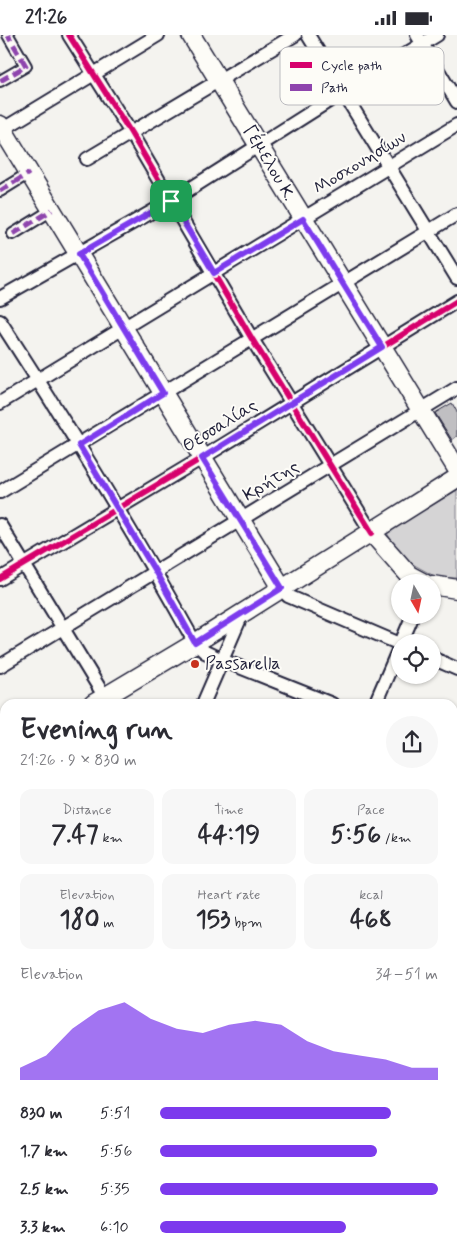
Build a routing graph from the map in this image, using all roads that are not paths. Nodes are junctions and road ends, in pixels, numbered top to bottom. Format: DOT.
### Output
graph roads {
  1 [pos="8,35"];
  2 [pos="69,35"];
  3 [pos="158,35"];
  4 [pos="191,35"];
  5 [pos="295,35"];
  6 [pos="308,35"];
  7 [pos="437,35"];
  8 [pos="419,40"];
  9 [pos="315,47"];
  10 [pos="93,74"];
  11 [pos="219,80"];
  12 [pos="0,81"];
  13 [pos="444,81"];
  14 [pos="457,102"];
  15 [pos="322,105"];
  16 [pos="351,105"];
  17 [pos="457,125"];
  18 [pos="1,129"];
  19 [pos="131,133"];
  20 [pos="259,145"];
  21 [pos="86,159"];
  22 [pos="389,167"];
  23 [pos="29,173"];
  24 [pos="0,191"];
  25 [pos="171,201"];
  26 [pos="52,210"];
  27 [pos="457,214"];
  28 [pos="303,219"];
  29 [pos="429,232"];
  30 [pos="13,234"];
  31 [pos="79,254"];
  32 [pos="214,273"];
  33 [pos="457,278"];
  34 [pos="343,283"];
  35 [pos="0,298"];
  36 [pos="457,301"];
  37 [pos="0,321"];
  38 [pos="124,329"];
  39 [pos="252,339"];
  40 [pos="382,347"];
  41 [pos="39,380"];
  42 [pos="457,388"];
  43 [pos="163,393"];
  44 [pos="291,402"];
  45 [pos="0,403"];
  46 [pos="421,410"];
  47 [pos="79,445"];
  48 [pos="202,458"];
  49 [pos="330,465"];
  50 [pos="457,469"];
  51 [pos="457,478"];
  52 [pos="0,492"];
  53 [pos="117,509"];
  54 [pos="240,520"];
  55 [pos="0,525"];
  56 [pos="372,533"];
  57 [pos="24,565"];
  58 [pos="155,571"];
  59 [pos="408,574"];
  60 [pos="0,579"];
  61 [pos="441,586"];
  62 [pos="457,589"];
  63 [pos="285,592"];
  64 [pos="242,614"];
  65 [pos="62,629"];
  66 [pos="391,640"];
  67 [pos="200,647"];
  68 [pos="222,660"];
  69 [pos="441,662"];
  70 [pos="0,666"];
  71 [pos="391,666"];
  72 [pos="457,669"];
  73 [pos="100,699"];
  74 [pos="107,699"];
  75 [pos="205,699"];
  76 [pos="320,699"];
  77 [pos="377,699"];
  1 -- 12 [label="street"];
  2 -- 10 [label="street"];
  3 -- 10 [label="street"];
  4 -- 11 [label="main road, Γέμελου Κ."];
  5 -- 11 [label="street"];
  6 -- 9 [label="street"];
  7 -- 8 [label="street"];
  10 -- 18 [label="street"];
  10 -- 19 [label="street"];
  11 -- 19 [label="street"];
  11 -- 20 [label="main road, Γέμελου Κ."];
  13 -- 14 [label="street"];
  15 -- 20 [label="street"];
  16 -- 22 [label="street"];
  17 -- 22 [label="street, Μοσχονησίων"];
  18 -- 23 [label="main road"];
  19 -- 21 [label="street"];
  19 -- 25 [label="street"];
  20 -- 25 [label="street"];
  20 -- 28 [label="main road, Γέμελου Κ."];
  22 -- 28 [label="street, Μοσχονησίων"];
  22 -- 29 [label="street"];
  23 -- 24 [label="street"];
  23 -- 26 [label="main road"];
  25 -- 31 [label="street"];
  25 -- 32 [label="street"];
  26 -- 30 [label="street"];
  26 -- 31 [label="main road"];
  27 -- 29 [label="street"];
  28 -- 32 [label="street, Μοσχονησίων"];
  28 -- 34 [label="main road, Γέμελου Κ."];
  29 -- 33 [label="street"];
  29 -- 34 [label="street"];
  31 -- 35 [label="street"];
  31 -- 38 [label="main road"];
  32 -- 38 [label="street, Μοσχονησίων"];
  32 -- 39 [label="street"];
  34 -- 39 [label="street"];
  34 -- 40 [label="main road, Γέμελου Κ."];
  36 -- 40 [label="street, Θεσσαλίας"];
  37 -- 41 [label="street"];
  38 -- 41 [label="street, Μοσχονησίων"];
  38 -- 43 [label="main road"];
  39 -- 43 [label="street"];
  39 -- 44 [label="street"];
  40 -- 44 [label="street, Θεσσαλίας"];
  40 -- 46 [label="main road, Γέμελου Κ."];
  41 -- 45 [label="street, Μοσχονησίων"];
  41 -- 47 [label="street"];
  42 -- 46 [label="street, Κρήτης"];
  43 -- 47 [label="street"];
  43 -- 48 [label="main road"];
  44 -- 48 [label="street, Θεσσαλίας"];
  44 -- 49 [label="street"];
  46 -- 49 [label="street, Κρήτης"];
  46 -- 50 [label="main road, Γέμελου Κ."];
  47 -- 52 [label="street"];
  47 -- 53 [label="street"];
  48 -- 53 [label="street, Θεσσαλίας"];
  48 -- 54 [label="main road"];
  49 -- 54 [label="street, Κρήτης"];
  49 -- 56 [label="street"];
  51 -- 56 [label="main road"];
  53 -- 57 [label="street, Θεσσαλίας"];
  53 -- 58 [label="street"];
  54 -- 58 [label="street, Κρήτης"];
  54 -- 63 [label="main road"];
  55 -- 57 [label="street"];
  56 -- 59 [label="main road"];
  56 -- 63 [label="main road"];
  57 -- 60 [label="street, Θεσσαλίας"];
  57 -- 65 [label="street"];
  58 -- 65 [label="street, Κρήτης"];
  58 -- 67 [label="street"];
  61 -- 62 [label="main road"];
  63 -- 64 [label="main road"];
  63 -- 66 [label="street"];
  64 -- 67 [label="main road"];
  64 -- 68 [label="street"];
  65 -- 70 [label="street, Κρήτης"];
  65 -- 73 [label="street"];
  67 -- 68 [label="street"];
  67 -- 74 [label="main road"];
  68 -- 75 [label="street"];
  68 -- 76 [label="street"];
  69 -- 72 [label="street"];
  71 -- 77 [label="street"];
}
